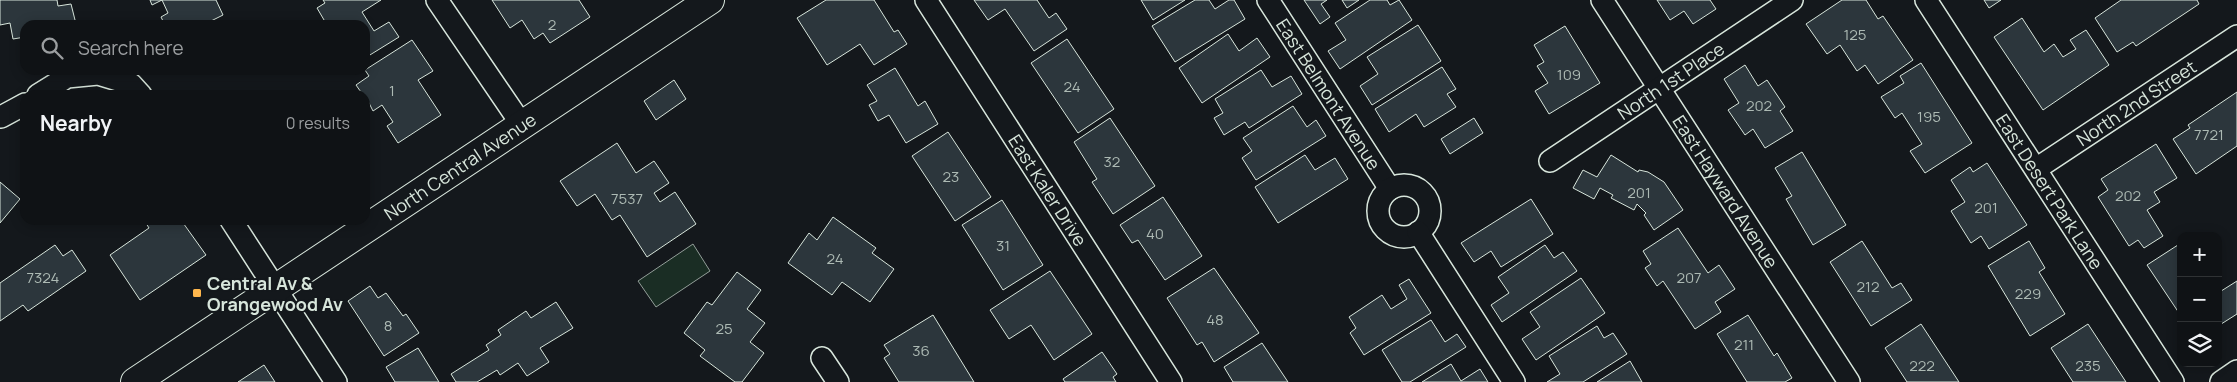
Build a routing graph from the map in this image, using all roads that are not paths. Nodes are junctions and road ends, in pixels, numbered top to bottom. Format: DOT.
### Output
graph roads {
  1 [pos="437,0"];
  2 [pos="710,0"];
  3 [pos="926,0"];
  4 [pos="1268,0"];
  5 [pos="1602,0"];
  6 [pos="1792,0"];
  7 [pos="1926,0"];
  8 [pos="2237,36"];
  9 [pos="88,75"];
  10 [pos="101,75"];
  11 [pos="1659,88"];
  12 [pos="46,90"];
  13 [pos="136,90"];
  14 [pos="20,106"];
  15 [pos="1,116"];
  16 [pos="522,125"];
  17 [pos="1550,161"];
  18 [pos="2036,169"];
  19 [pos="1390,189"];
  20 [pos="235,225"];
  21 [pos="1418,232"];
  22 [pos="277,289"];
  23 [pos="822,358"];
  24 [pos="2237,371"];
  25 [pos="136,382"];
  26 [pos="336,382"];
  27 [pos="838,382"];
  28 [pos="1171,382"];
  29 [pos="1514,382"];
  30 [pos="1849,382"];
  31 [pos="2173,382"];
  32 [pos="2221,382"];
  1 -- 16 [label="street"];
  2 -- 16 [label="main road, North Central Avenue"];
  3 -- 28 [label="street, East Kaler Drive"];
  4 -- 19 [label="street, East Belmont Avenue"];
  5 -- 11 [label="street, East Hayward Avenue"];
  6 -- 11 [label="street, North 1st Place"];
  7 -- 18 [label="street, East Desert Park Lane"];
  8 -- 18 [label="street, North 2nd Street"];
  9 -- 12 [label="street"];
  10 -- 13 [label="street"];
  11 -- 17 [label="street, North 1st Place"];
  11 -- 30 [label="street, East Hayward Avenue"];
  14 -- 15 [label="street"];
  16 -- 22 [label="main road, North Central Avenue"];
  18 -- 31 [label="street, East Desert Park Lane"];
  19 -- 21 [label="street, East Belmont Avenue"];
  19 -- 21 [label="street, East Belmont Avenue"];
  20 -- 22 [label="street"];
  21 -- 29 [label="street"];
  22 -- 25 [label="main road, North Central Avenue"];
  22 -- 26 [label="street"];
  23 -- 27 [label="street"];
  24 -- 32 [label="street"];
}
